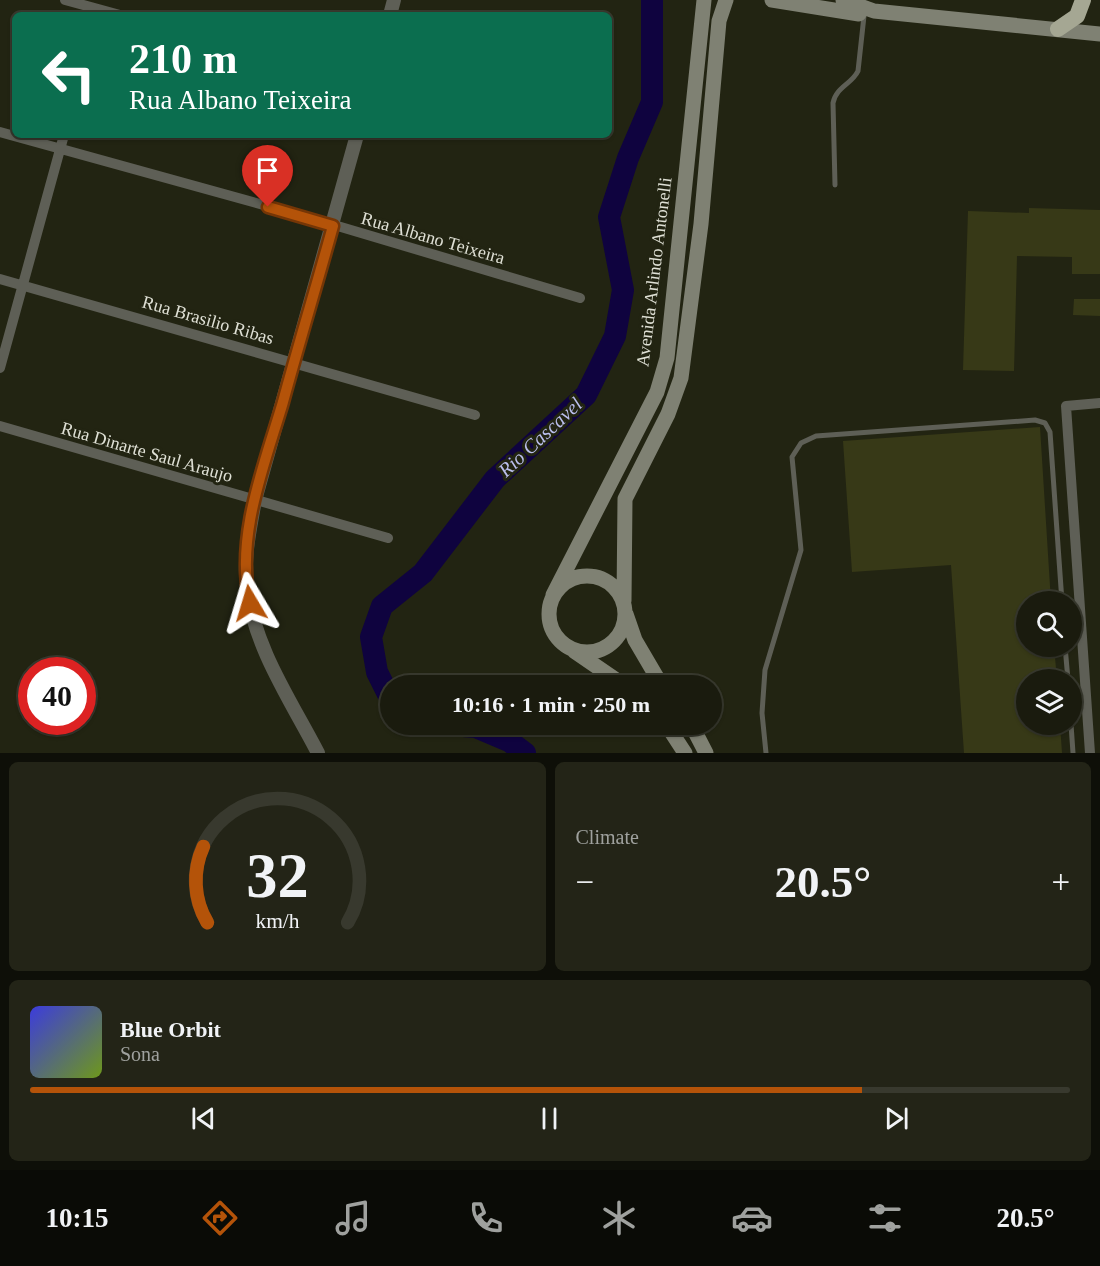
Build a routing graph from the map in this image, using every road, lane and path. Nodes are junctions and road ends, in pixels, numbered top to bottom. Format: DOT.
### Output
graph roads {
  1 [pos="65,0"];
  2 [pos="704,0"];
  3 [pos="726,0"];
  4 [pos="772,0"];
  5 [pos="843,0"];
  6 [pos="1083,0"];
  7 [pos="100,8"];
  8 [pos="869,13"];
  9 [pos="1058,29"];
  10 [pos="1100,34"];
  11 [pos="22,138"];
  12 [pos="63,138"];
  13 [pos="356,138"];
  14 [pos="61,149"];
  15 [pos="835,185"];
  16 [pos="333,226"];
  17 [pos="0,279"];
  18 [pos="24,286"];
  19 [pos="580,298"];
  20 [pos="294,362"];
  21 [pos="0,368"];
  22 [pos="1100,403"];
  23 [pos="475,415"];
  24 [pos="0,426"];
  25 [pos="255,500"];
  26 [pos="388,538"];
  27 [pos="1061,591"];
  28 [pos="553,595"];
  29 [pos="625,607"];
  30 [pos="571,649"];
  31 [pos="610,675"];
  32 [pos="656,675"];
  33 [pos="673,735"];
  34 [pos="697,735"];
  35 [pos="1072,735"];
  36 [pos="1094,736"];
  37 [pos="318,753"];
  38 [pos="685,753"];
  39 [pos="706,753"];
  40 [pos="766,753"];
  41 [pos="1073,753"];
  42 [pos="1090,753"];
  1 -- 7 [label="street"];
  2 -- 28 [label="main road, Avenida Arlindo Antonelli"];
  3 -- 29 [label="main road"];
  4 -- 8 [label="main road"];
  5 -- 8 [label="main road"];
  6 -- 9 [label="highway"];
  8 -- 9 [label="main road"];
  8 -- 15 [label="lane"];
  9 -- 10 [label="main road"];
  11 -- 14 [label="street, Rua Albano Teixeira"];
  12 -- 14 [label="street"];
  13 -- 16 [label="street"];
  14 -- 16 [label="street, Rua Albano Teixeira"];
  14 -- 18 [label="street"];
  16 -- 19 [label="street, Rua Albano Teixeira"];
  16 -- 20 [label="street"];
  17 -- 18 [label="street, Rua Brasilio Ribas"];
  18 -- 20 [label="street, Rua Brasilio Ribas"];
  18 -- 21 [label="street"];
  20 -- 23 [label="street, Rua Brasilio Ribas"];
  20 -- 25 [label="street"];
  22 -- 36 [label="street"];
  24 -- 25 [label="street, Rua Dinarte Saul Araujo"];
  25 -- 26 [label="street, Rua Dinarte Saul Araujo"];
  25 -- 37 [label="street"];
  27 -- 40 [label="lane"];
  28 -- 29 [label="main road"];
  28 -- 30 [label="main road, Avenida Arlindo Antonelli"];
  29 -- 30 [label="main road"];
  29 -- 32 [label="main road"];
  30 -- 31 [label="main road, Avenida Arlindo Antonelli"];
  33 -- 38 [label="main road"];
  34 -- 39 [label="main road"];
  35 -- 41 [label="lane"];
  36 -- 42 [label="street"];
}
